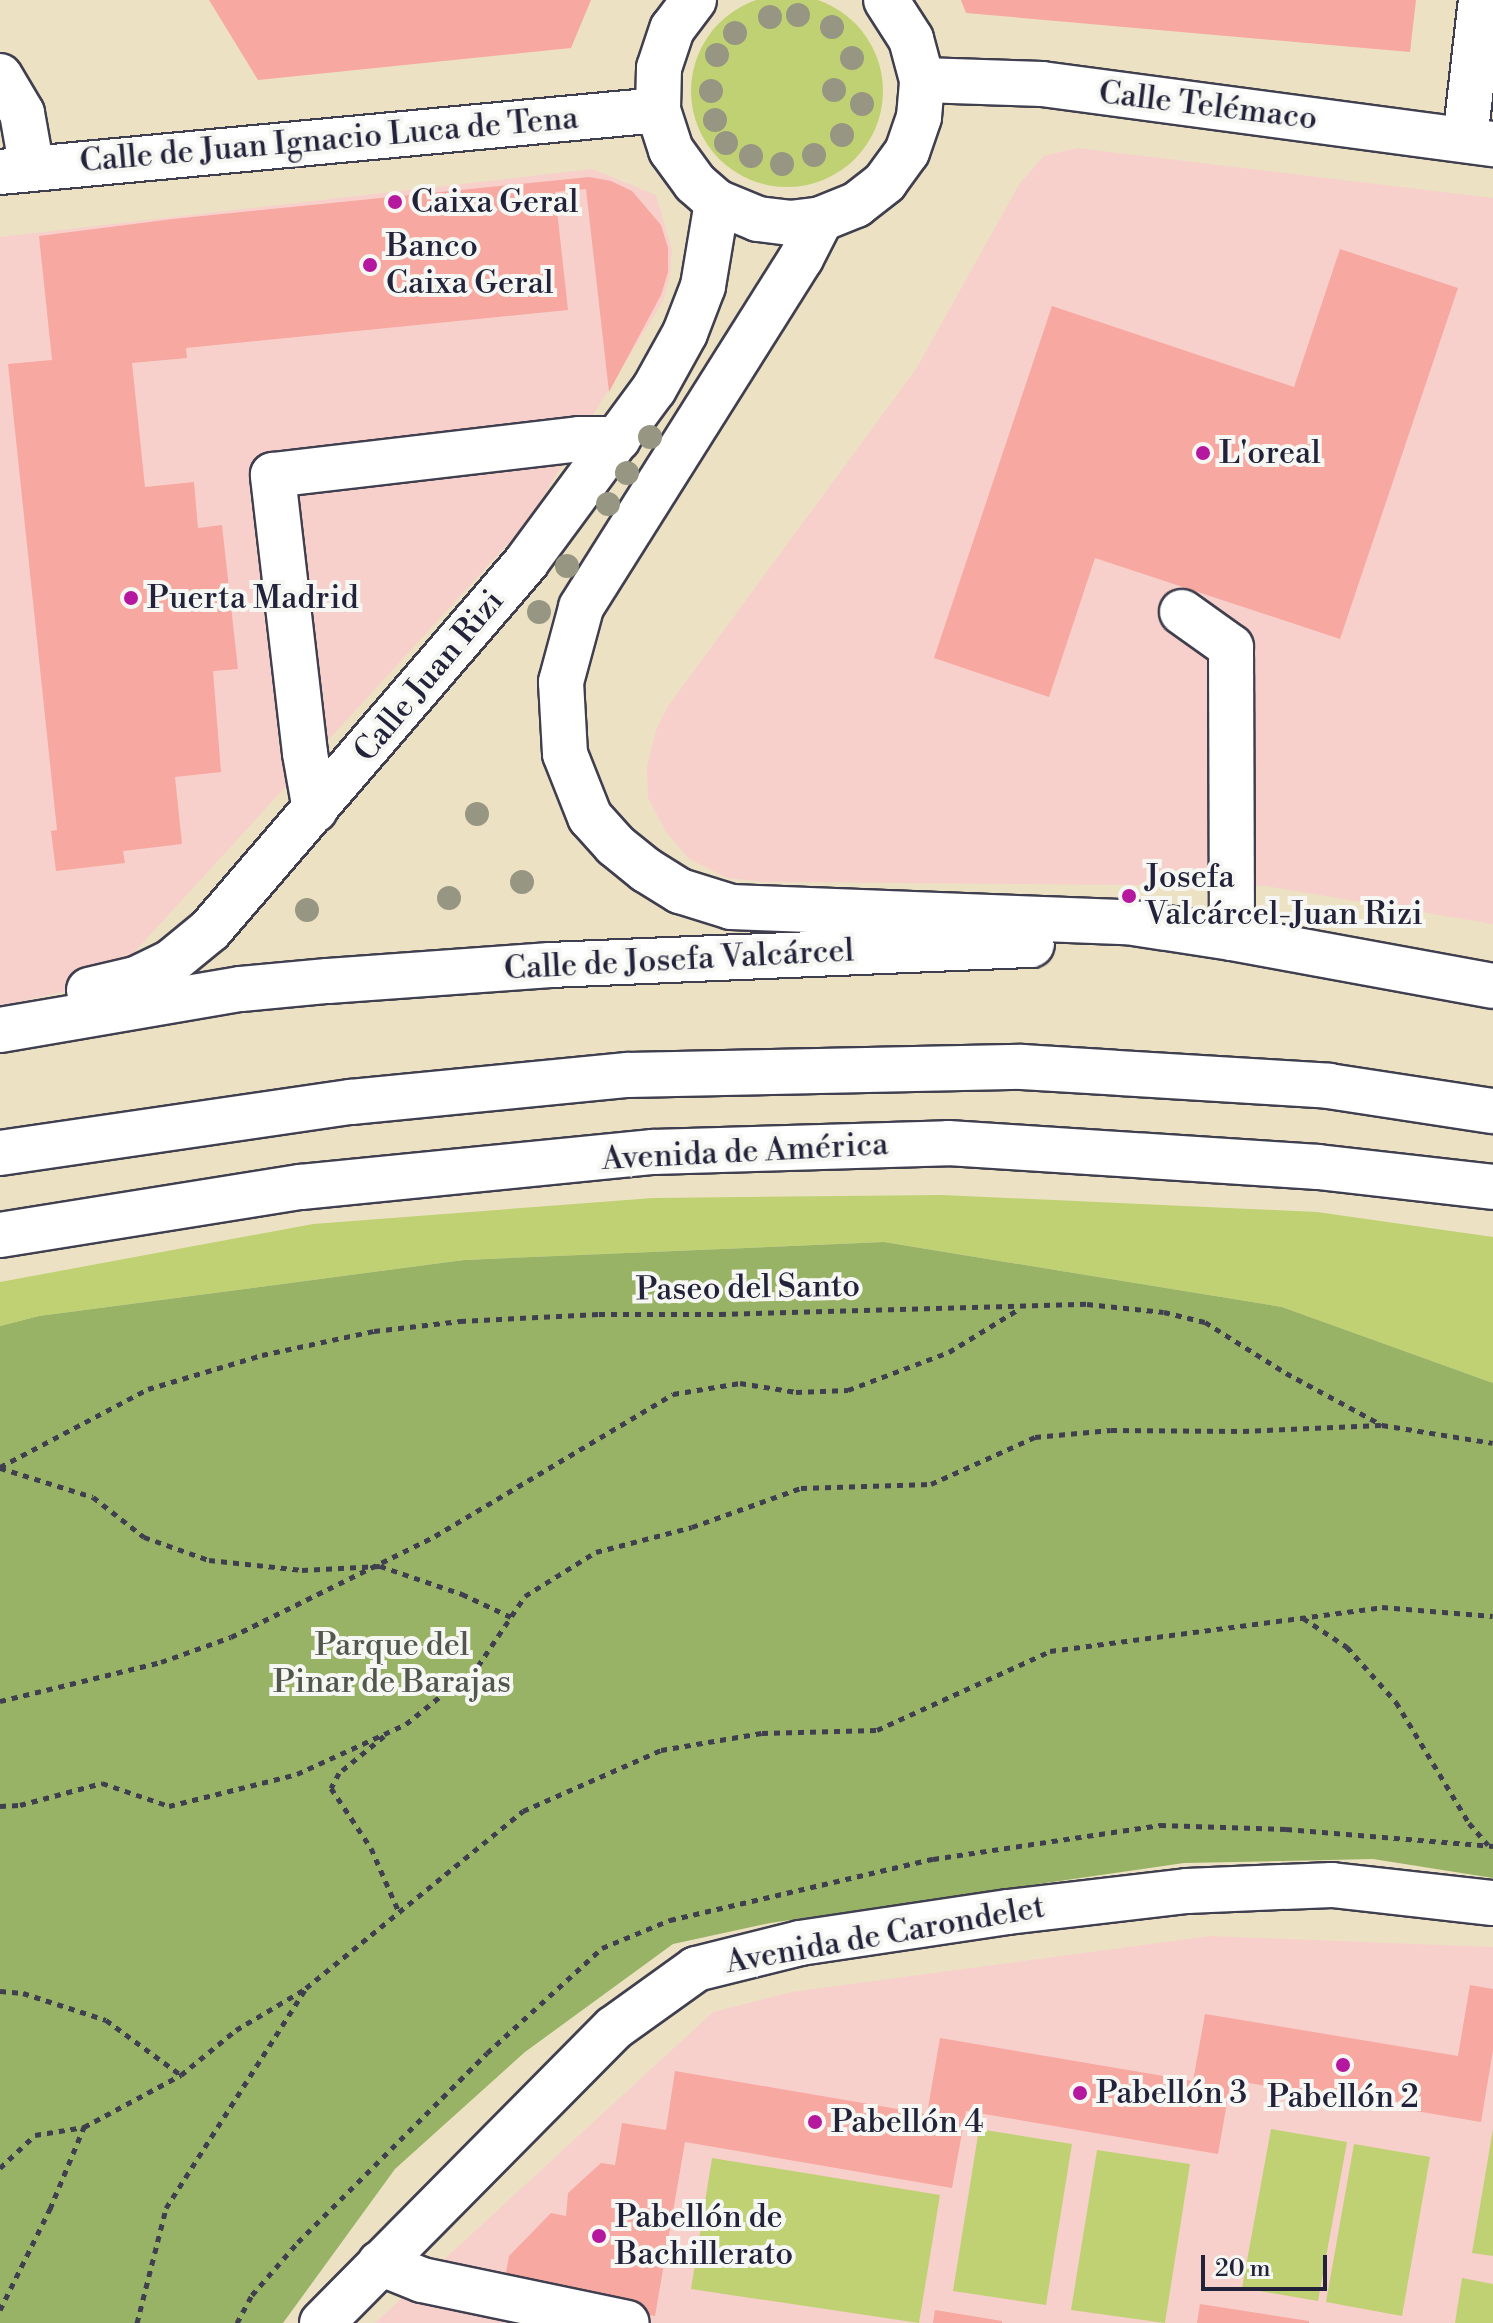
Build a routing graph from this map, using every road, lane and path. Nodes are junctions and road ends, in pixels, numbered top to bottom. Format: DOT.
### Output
graph roads {
  1 [pos="694,0"];
  2 [pos="886,0"];
  3 [pos="1481,0"];
  4 [pos="0,76"];
  5 [pos="922,80"];
  6 [pos="658,110"];
  7 [pos="1479,142"];
  8 [pos="16,171"];
  9 [pos="717,202"];
  10 [pos="821,219"];
  11 [pos="618,439"];
  12 [pos="1182,612"];
  13 [pos="315,810"];
  14 [pos="1232,938"];
  15 [pos="1362,963"];
  16 [pos="1493,986"];
  17 [pos="0,1011"];
  18 [pos="0,1030"];
  19 [pos="1493,1111"];
  20 [pos="0,1153"];
  21 [pos="1493,1187"];
  22 [pos="0,1235"];
  23 [pos="1020,1308"];
  24 [pos="1382,1425"];
  25 [pos="1493,1443"];
  26 [pos="0,1468"];
  27 [pos="380,1566"];
  28 [pos="1493,1616"];
  29 [pos="511,1617"];
  30 [pos="1302,1617"];
  31 [pos="0,1701"];
  32 [pos="391,1730"];
  33 [pos="0,1806"];
  34 [pos="1493,1844"];
  35 [pos="1493,1903"];
  36 [pos="399,1912"];
  37 [pos="306,1988"];
  38 [pos="0,1991"];
  39 [pos="181,2075"];
  40 [pos="84,2127"];
  41 [pos="0,2168"];
  42 [pos="380,2263"];
  43 [pos="0,2310"];
  44 [pos="137,2323"];
  45 [pos="322,2323"];
  46 [pos="627,2323"];
  1 -- 6 [label="main road"];
  2 -- 5 [label="main road"];
  3 -- 7 [label="main road"];
  4 -- 8 [label="main road"];
  5 -- 7 [label="main road, Calle Telémaco"];
  5 -- 10 [label="main road"];
  6 -- 8 [label="main road, Calle de Juan Ignacio Luca de Tena"];
  6 -- 9 [label="main road"];
  9 -- 10 [label="main road"];
  9 -- 11 [label="main road, Calle Juan Rizi"];
  10 -- 14 [label="main road, Calle de Josefa Valcárcel"];
  11 -- 13 [label="main road, Calle Juan Rizi"];
  11 -- 13 [label="main road"];
  12 -- 14 [label="main road"];
  13 -- 17 [label="main road, Calle Juan Rizi"];
  14 -- 15 [label="main road, Calle de Josefa Valcárcel"];
  15 -- 16 [label="main road, Calle de Josefa Valcárcel"];
  15 -- 18 [label="main road, Calle de Josefa Valcárcel"];
  19 -- 20 [label="main road"];
  21 -- 22 [label="main road, Avenida de América"];
  23 -- 24 [label="path, Paseo del Santo"];
  23 -- 26 [label="path, Paseo del Santo"];
  23 -- 27 [label="path"];
  24 -- 25 [label="path, Paseo del Santo"];
  24 -- 29 [label="path"];
  26 -- 27 [label="path"];
  27 -- 29 [label="path"];
  27 -- 31 [label="path"];
  28 -- 30 [label="path"];
  29 -- 32 [label="path"];
  30 -- 34 [label="path"];
  30 -- 36 [label="path"];
  32 -- 33 [label="path"];
  32 -- 36 [label="path"];
  35 -- 42 [label="main road, Avenida de Carondelet"];
  36 -- 37 [label="path"];
  37 -- 39 [label="path"];
  37 -- 44 [label="path"];
  38 -- 39 [label="path"];
  39 -- 40 [label="path"];
  40 -- 41 [label="path"];
  40 -- 43 [label="path"];
  42 -- 45 [label="main road, Avenida de Carondelet"];
  42 -- 46 [label="main road"];
}
